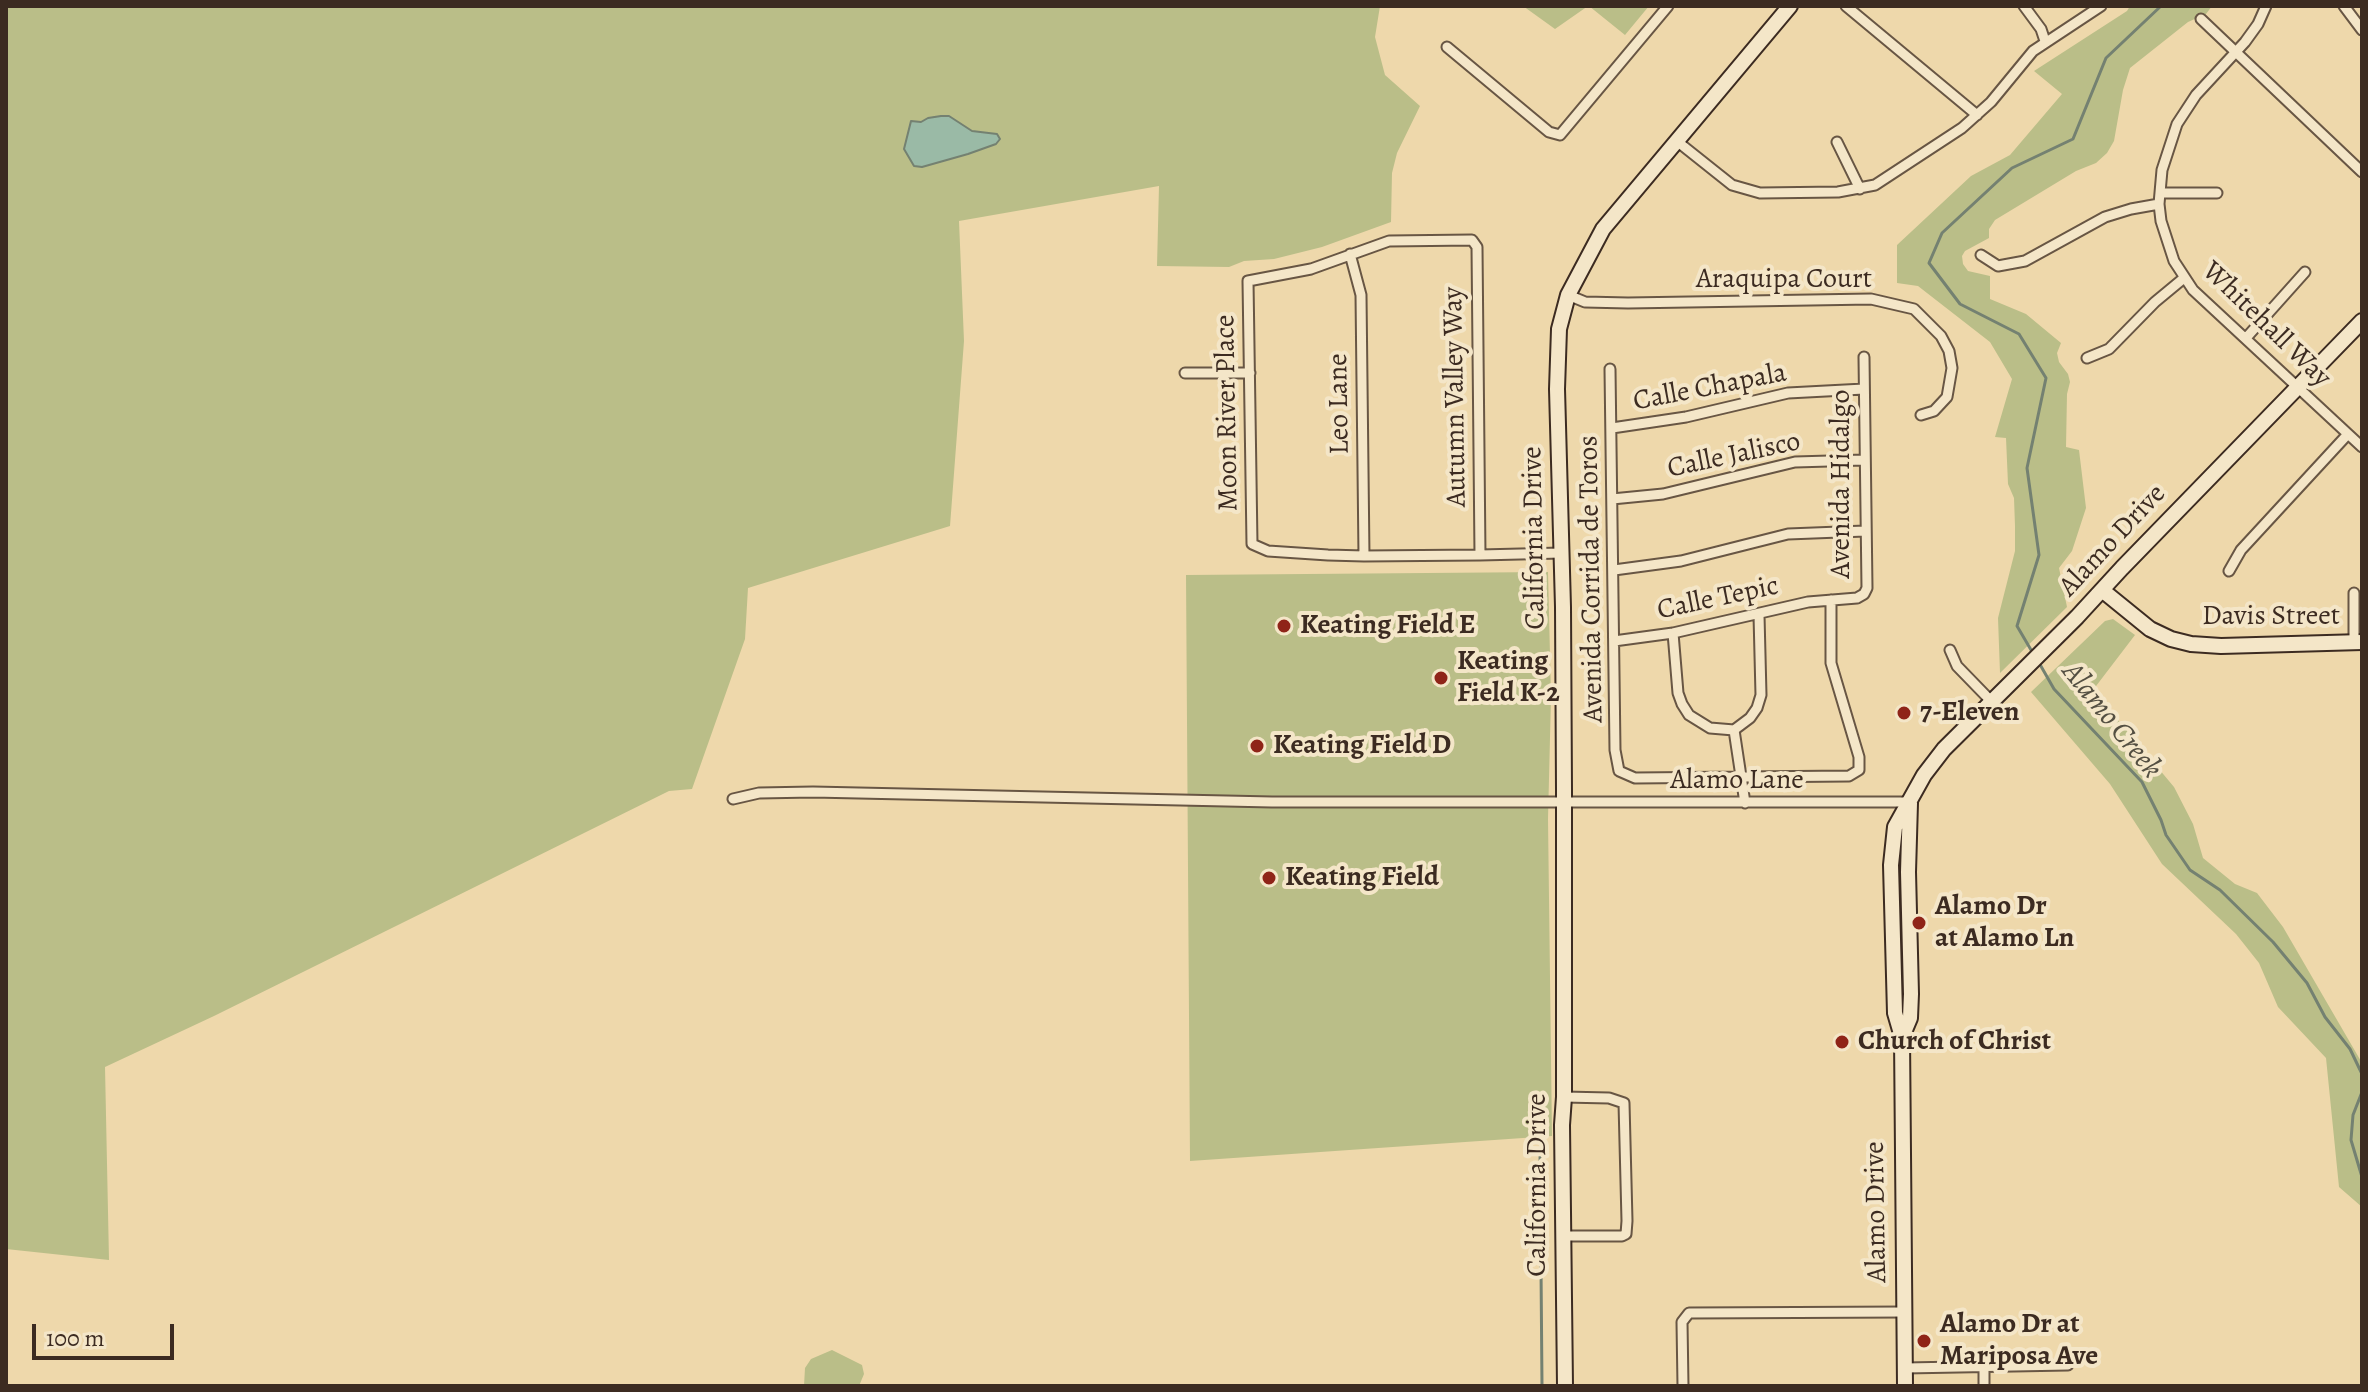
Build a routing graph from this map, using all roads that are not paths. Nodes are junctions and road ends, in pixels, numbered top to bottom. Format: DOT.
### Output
graph roads {
  1 [pos="1668,6"];
  2 [pos="1790,6"];
  3 [pos="1846,6"];
  4 [pos="2024,6"];
  5 [pos="2101,6"];
  6 [pos="2266,6"];
  7 [pos="2344,6"];
  8 [pos="2201,19"];
  9 [pos="2362,30"];
  10 [pos="2045,41"];
  11 [pos="1447,47"];
  12 [pos="2236,52"];
  13 [pos="1977,115"];
  14 [pos="1678,142"];
  15 [pos="1837,142"];
  16 [pos="2362,172"];
  17 [pos="1860,189"];
  18 [pos="2160,193"];
  19 [pos="2217,193"];
  20 [pos="2159,204"];
  21 [pos="1350,254"];
  22 [pos="1981,255"];
  23 [pos="2305,272"];
  24 [pos="2184,278"];
  25 [pos="1568,295"];
  26 [pos="2362,321"];
  27 [pos="2246,338"];
  28 [pos="1864,357"];
  29 [pos="2087,358"];
  30 [pos="1610,369"];
  31 [pos="1185,373"];
  32 [pos="1250,373"];
  33 [pos="2298,385"];
  34 [pos="1864,389"];
  35 [pos="1921,415"];
  36 [pos="1612,428"];
  37 [pos="2348,434"];
  38 [pos="2362,447"];
  39 [pos="1864,460"];
  40 [pos="1612,499"];
  41 [pos="1865,531"];
  42 [pos="1561,553"];
  43 [pos="1480,555"];
  44 [pos="1364,556"];
  45 [pos="1614,570"];
  46 [pos="2229,571"];
  47 [pos="2102,590"];
  48 [pos="2354,593"];
  49 [pos="1831,600"];
  50 [pos="1759,615"];
  51 [pos="1673,633"];
  52 [pos="1614,641"];
  53 [pos="2358,642"];
  54 [pos="1950,650"];
  55 [pos="1991,701"];
  56 [pos="1734,730"];
  57 [pos="1741,777"];
  58 [pos="733,799"];
  59 [pos="1564,802"];
  60 [pos="1910,802"];
  61 [pos="1745,803"];
  62 [pos="1892,903"];
  63 [pos="1910,1016"];
  64 [pos="1902,1037"];
  65 [pos="1564,1097"];
  66 [pos="1563,1236"];
  67 [pos="1905,1312"];
  68 [pos="2068,1365"];
  69 [pos="1984,1366"];
  70 [pos="1905,1368"];
  71 [pos="1565,1386"];
  72 [pos="1683,1386"];
  73 [pos="1905,1386"];
  74 [pos="1984,1386"];
  1 -- 11 [label="street"];
  2 -- 14 [label="street, California Drive"];
  3 -- 13 [label="street"];
  4 -- 10 [label="street"];
  5 -- 10 [label="street"];
  6 -- 12 [label="street, Whitehall Way"];
  7 -- 9 [label="street"];
  8 -- 12 [label="street"];
  10 -- 13 [label="street"];
  12 -- 16 [label="street"];
  12 -- 18 [label="street, Whitehall Way"];
  13 -- 17 [label="street"];
  14 -- 17 [label="street"];
  14 -- 25 [label="street, California Drive"];
  15 -- 17 [label="street"];
  18 -- 19 [label="street"];
  18 -- 20 [label="street, Whitehall Way"];
  20 -- 22 [label="street"];
  20 -- 24 [label="street, Whitehall Way"];
  21 -- 32 [label="street, Moon River Place"];
  21 -- 43 [label="street, Autumn Valley Way"];
  21 -- 44 [label="street, Leo Lane"];
  23 -- 27 [label="street"];
  24 -- 27 [label="street, Whitehall Way"];
  24 -- 29 [label="street"];
  25 -- 35 [label="street, Araquipa Court"];
  25 -- 42 [label="street, California Drive"];
  26 -- 33 [label="street, Alamo Drive"];
  27 -- 33 [label="street, Whitehall Way"];
  28 -- 34 [label="street, Avenida Hidalgo"];
  30 -- 36 [label="street, Avenida Corrida de Toros"];
  31 -- 32 [label="street"];
  32 -- 44 [label="street, Moon River Place"];
  33 -- 37 [label="street, Whitehall Way"];
  33 -- 47 [label="street, Alamo Drive"];
  34 -- 36 [label="street, Calle Chapala"];
  34 -- 39 [label="street, Avenida Hidalgo"];
  36 -- 40 [label="street, Avenida Corrida de Toros"];
  37 -- 38 [label="street, Whitehall Way"];
  37 -- 46 [label="street"];
  39 -- 40 [label="street, Calle Jalisco"];
  39 -- 41 [label="street, Avenida Hidalgo"];
  40 -- 45 [label="street, Avenida Corrida de Toros"];
  41 -- 45 [label="street"];
  41 -- 49 [label="street, Avenida Hidalgo"];
  42 -- 43 [label="street"];
  42 -- 59 [label="street, California Drive"];
  43 -- 44 [label="street"];
  45 -- 52 [label="street, Avenida Corrida de Toros"];
  47 -- 53 [label="street, Davis Street"];
  47 -- 55 [label="street, Alamo Drive"];
  48 -- 53 [label="street"];
  49 -- 50 [label="street, Calle Tepic"];
  49 -- 57 [label="street, Avenida Hidalgo"];
  50 -- 51 [label="street, Calle Tepic"];
  50 -- 56 [label="street"];
  51 -- 52 [label="street, Calle Tepic"];
  51 -- 56 [label="street"];
  52 -- 57 [label="street, Avenida Corrida de Toros"];
  54 -- 55 [label="street"];
  55 -- 60 [label="street, Alamo Drive"];
  56 -- 57 [label="street"];
  57 -- 61 [label="street"];
  58 -- 59 [label="street, Alamo Lane"];
  59 -- 61 [label="street, Alamo Lane"];
  59 -- 65 [label="street, California Drive"];
  60 -- 61 [label="street, Alamo Lane"];
  60 -- 62 [label="street, Alamo Drive"];
  60 -- 63 [label="street, Alamo Drive"];
  62 -- 63 [label="street"];
  62 -- 64 [label="street, Alamo Drive"];
  63 -- 64 [label="street, Alamo Drive"];
  64 -- 67 [label="street, Alamo Drive"];
  65 -- 66 [label="street, California Drive"];
  65 -- 66 [label="street"];
  66 -- 71 [label="street, California Drive"];
  67 -- 70 [label="street, Alamo Drive"];
  67 -- 72 [label="street"];
  68 -- 69 [label="street"];
  69 -- 70 [label="street"];
  69 -- 74 [label="street"];
  70 -- 73 [label="street, Alamo Drive"];
}
